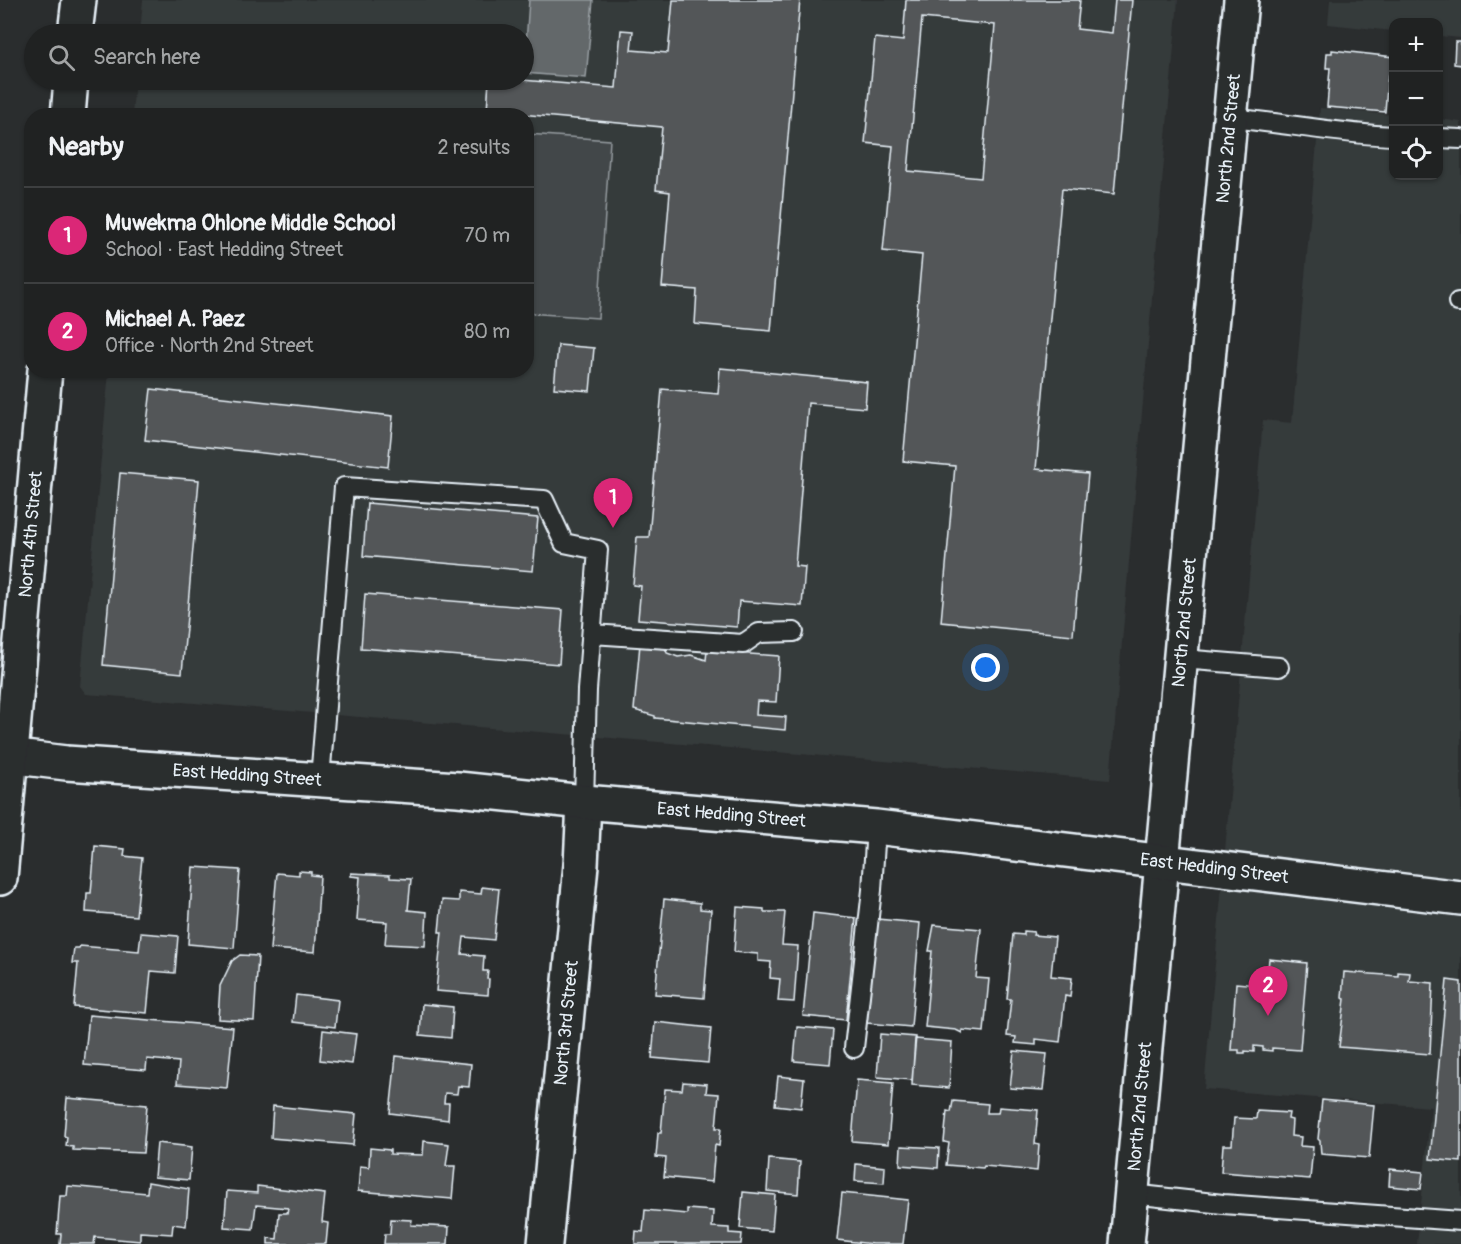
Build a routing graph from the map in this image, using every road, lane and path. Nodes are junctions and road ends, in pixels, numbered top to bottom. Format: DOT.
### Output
graph roads {
  1 [pos="79,0"];
  2 [pos="1241,0"];
  3 [pos="76,24"];
  4 [pos="70,90"];
  5 [pos="69,108"];
  6 [pos="1230,118"];
  7 [pos="1389,136"];
  8 [pos="1443,138"];
  9 [pos="1461,139"];
  10 [pos="44,378"];
  11 [pos="794,632"];
  12 [pos="592,634"];
  13 [pos="1182,659"];
  14 [pos="1279,667"];
  15 [pos="5,756"];
  16 [pos="320,779"];
  17 [pos="584,802"];
  18 [pos="876,827"];
  19 [pos="1162,862"];
  20 [pos="0,878"];
  21 [pos="1461,898"];
  22 [pos="854,1048"];
  23 [pos="1132,1194"];
  24 [pos="1461,1221"];
  25 [pos="545,1244"];
  26 [pos="1127,1244"];
  1 -- 3 [label="main road"];
  2 -- 6 [label="main road, North 2nd Street"];
  4 -- 5 [label="main road"];
  6 -- 7 [label="lane"];
  6 -- 13 [label="main road, North 2nd Street"];
  8 -- 9 [label="lane"];
  10 -- 15 [label="main road, North 4th Street"];
  11 -- 12 [label="lane"];
  12 -- 16 [label="lane"];
  12 -- 17 [label="lane"];
  13 -- 14 [label="lane"];
  13 -- 19 [label="main road, North 2nd Street"];
  15 -- 16 [label="main road, East Hedding Street"];
  15 -- 20 [label="main road, North 4th Street"];
  16 -- 17 [label="main road, East Hedding Street"];
  17 -- 18 [label="main road, East Hedding Street"];
  17 -- 25 [label="main road, North 3rd Street"];
  18 -- 19 [label="main road, East Hedding Street"];
  18 -- 22 [label="lane"];
  19 -- 21 [label="main road, East Hedding Street"];
  19 -- 23 [label="main road, North 2nd Street"];
  23 -- 24 [label="lane"];
  23 -- 26 [label="main road, North 2nd Street"];
}
